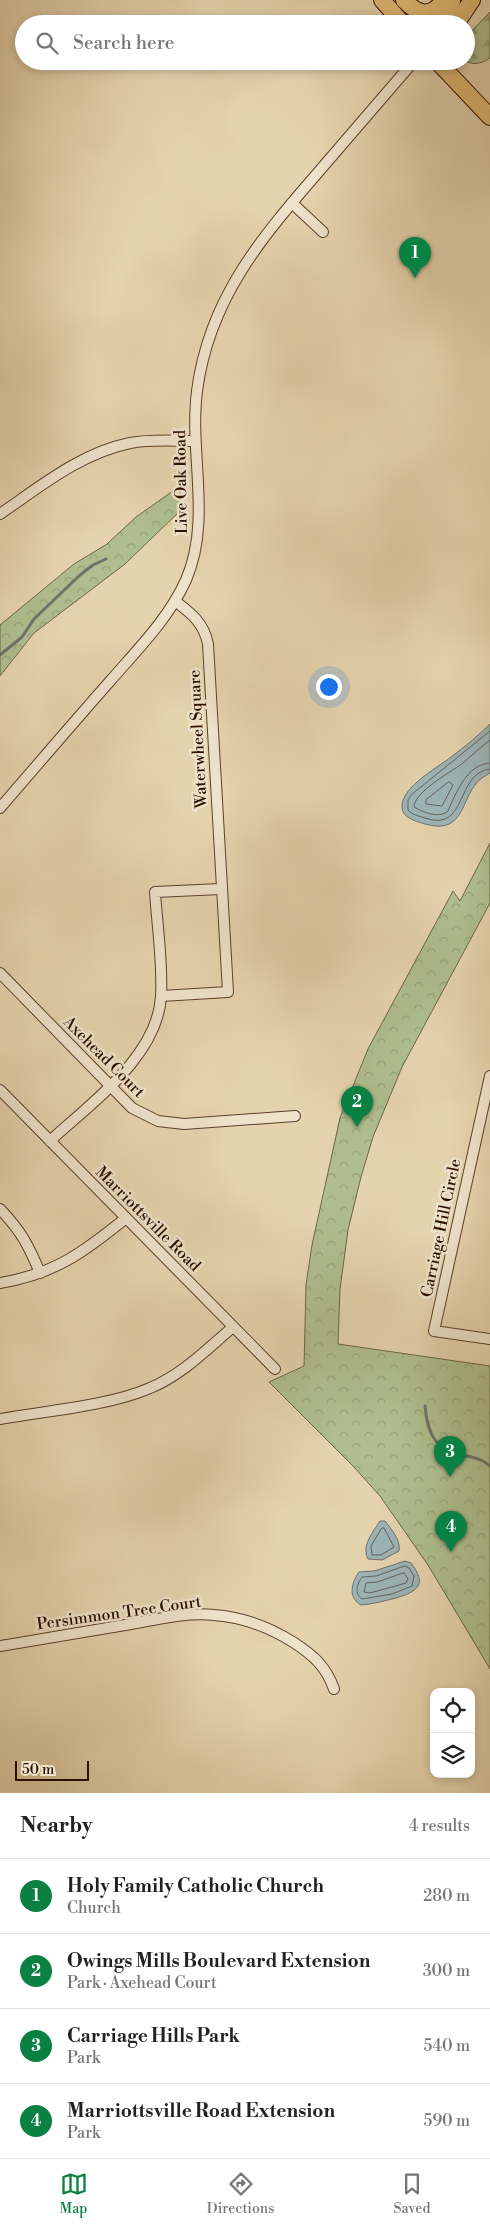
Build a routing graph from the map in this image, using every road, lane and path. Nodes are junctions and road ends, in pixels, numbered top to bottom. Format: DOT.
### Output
graph roads {
  1 [pos="382,0"];
  2 [pos="404,0"];
  3 [pos="444,0"];
  4 [pos="453,0"];
  5 [pos="472,0"];
  6 [pos="395,15"];
  7 [pos="443,15"];
  8 [pos="462,15"];
  9 [pos="406,70"];
  10 [pos="446,70"];
  11 [pos="490,117"];
  12 [pos="292,203"];
  13 [pos="323,232"];
  14 [pos="195,441"];
  15 [pos="0,514"];
  16 [pos="174,601"];
  17 [pos="0,808"];
  18 [pos="221,889"];
  19 [pos="0,973"];
  20 [pos="161,996"];
  21 [pos="490,1076"];
  22 [pos="110,1085"];
  23 [pos="489,1089"];
  24 [pos="0,1090"];
  25 [pos="295,1116"];
  26 [pos="50,1141"];
  27 [pos="0,1209"];
  28 [pos="126,1218"];
  29 [pos="40,1274"];
  30 [pos="0,1283"];
  31 [pos="233,1327"];
  32 [pos="490,1339"];
  33 [pos="275,1369"];
  34 [pos="0,1419"];
  35 [pos="0,1646"];
  36 [pos="334,1689"];
  1 -- 6 [label="main road"];
  2 -- 3 [label="main road"];
  4 -- 7 [label="main road"];
  5 -- 8 [label="main road"];
  9 -- 12 [label="street, Live Oak Road"];
  10 -- 11 [label="main road"];
  12 -- 13 [label="street"];
  12 -- 14 [label="street, Live Oak Road"];
  14 -- 15 [label="street"];
  14 -- 16 [label="street, Live Oak Road"];
  16 -- 17 [label="street, Live Oak Road"];
  16 -- 18 [label="street, Waterwheel Square"];
  18 -- 20 [label="street"];
  18 -- 20 [label="street, Waterwheel Square"];
  19 -- 22 [label="street, Axehead Court"];
  20 -- 22 [label="street"];
  21 -- 23 [label="street, Carriage Hill Circle"];
  22 -- 25 [label="street, Axehead Court"];
  22 -- 26 [label="street"];
  23 -- 32 [label="street, Carriage Hill Circle"];
  24 -- 26 [label="street, Marriottsville Road"];
  26 -- 28 [label="street, Marriottsville Road"];
  27 -- 29 [label="street"];
  28 -- 29 [label="street"];
  28 -- 31 [label="street, Marriottsville Road"];
  29 -- 30 [label="street"];
  31 -- 33 [label="street, Marriottsville Road"];
  31 -- 34 [label="street"];
  35 -- 36 [label="street, Persimmon Tree Court"];
}
